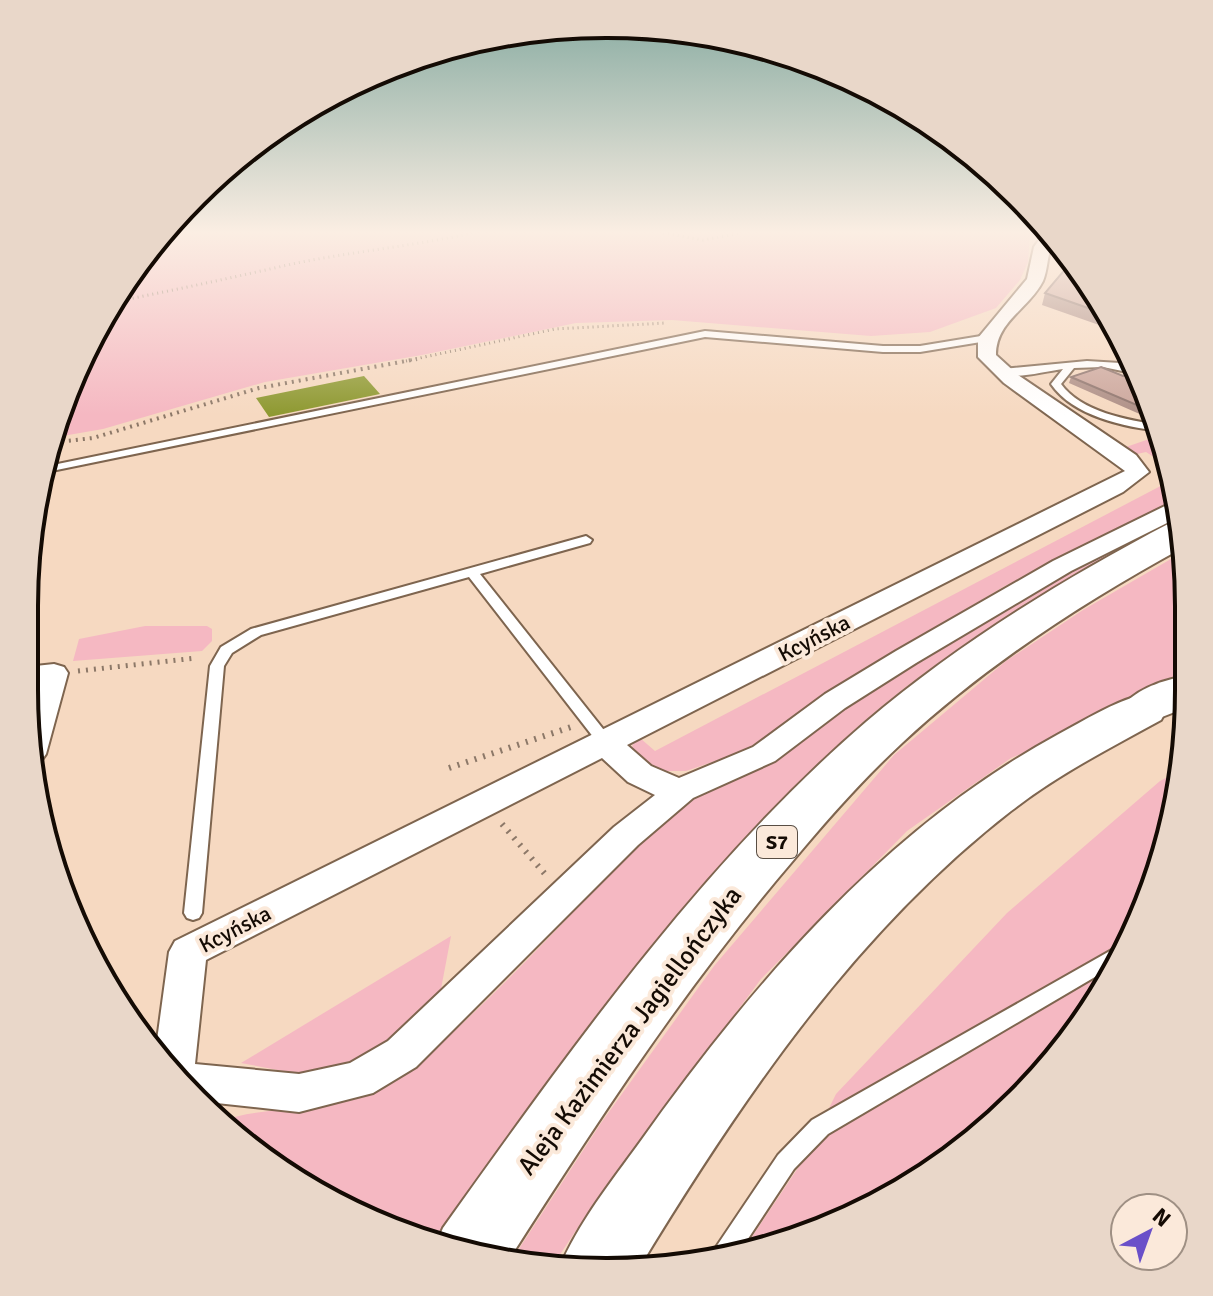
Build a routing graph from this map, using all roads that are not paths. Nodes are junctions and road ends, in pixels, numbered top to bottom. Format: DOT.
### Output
graph roads {
  1 [pos="1024,293"];
  2 [pos="987,338"];
  3 [pos="1121,366"];
  4 [pos="1070,367"];
  5 [pos="1003,372"];
  6 [pos="1145,425"];
  7 [pos="55,468"];
  8 [pos="1167,514"];
  9 [pos="1171,539"];
  10 [pos="586,540"];
  11 [pos="472,572"];
  12 [pos="1162,700"];
  13 [pos="606,743"];
  14 [pos="682,790"];
  15 [pos="193,913"];
  16 [pos="1105,962"];
  17 [pos="175,1059"];
  18 [pos="197,1083"];
  19 [pos="477,1243"];
  20 [pos="731,1244"];
  21 [pos="604,1258"];
  1 -- 2 [label="street"];
  2 -- 5 [label="street, Kcyńska"];
  2 -- 7 [label="lane"];
  3 -- 4 [label="lane"];
  4 -- 5 [label="lane"];
  4 -- 6 [label="lane"];
  5 -- 13 [label="street, Kcyńska"];
  8 -- 14 [label="street"];
  9 -- 19 [label="highway, Aleja Kazimierza Jagiellończyka / S7"];
  10 -- 11 [label="lane"];
  11 -- 13 [label="lane"];
  11 -- 15 [label="lane"];
  12 -- 21 [label="highway"];
  13 -- 14 [label="street"];
  13 -- 17 [label="street, Kcyńska"];
  14 -- 18 [label="street"];
  16 -- 20 [label="lane"];
}
